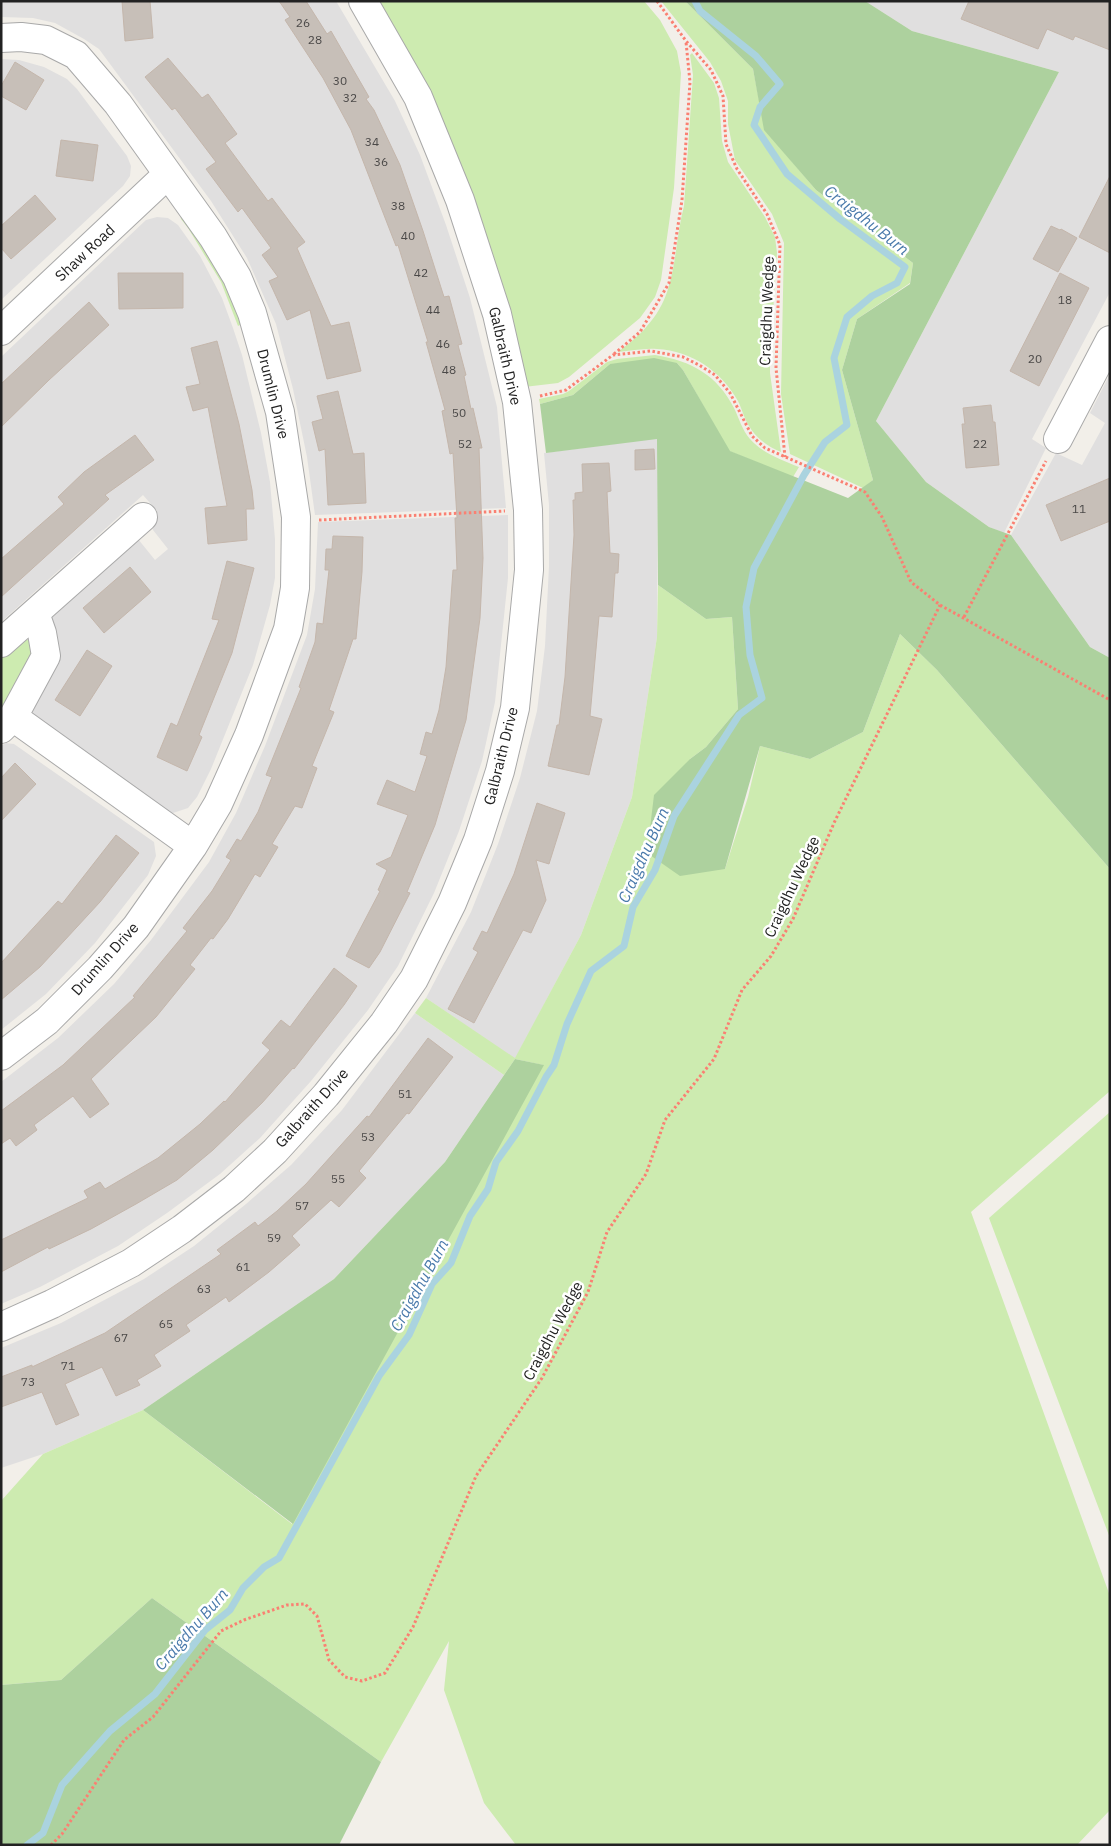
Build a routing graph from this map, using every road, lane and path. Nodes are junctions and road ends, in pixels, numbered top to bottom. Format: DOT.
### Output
graph roads {
  1 [pos="363,1"];
  2 [pos="657,1"];
  3 [pos="1,38"];
  4 [pos="686,41"];
  5 [pos="168,174"];
  6 [pos="1,331"];
  7 [pos="1110,340"];
  8 [pos="613,355"];
  9 [pos="517,402"];
  10 [pos="1053,447"];
  11 [pos="785,457"];
  12 [pos="494,512"];
  13 [pos="143,517"];
  14 [pos="311,520"];
  15 [pos="940,605"];
  16 [pos="35,613"];
  17 [pos="964,617"];
  18 [pos="1,643"];
  19 [pos="1110,700"];
  20 [pos="7,723"];
  21 [pos="192,846"];
  22 [pos="1,1056"];
  23 [pos="1,1327"];
  24 [pos="51,1845"];
  1 -- 9 [label="street, Galbraith Drive"];
  2 -- 4 [label="path, Craigdhu Wedge"];
  3 -- 5 [label="street, Drumlin Drive"];
  4 -- 8 [label="path"];
  4 -- 11 [label="path, Craigdhu Wedge"];
  5 -- 6 [label="street, Shaw Road"];
  5 -- 21 [label="street, Drumlin Drive"];
  7 -- 10 [label="street"];
  8 -- 9 [label="path"];
  8 -- 11 [label="path"];
  9 -- 23 [label="street, Galbraith Drive"];
  10 -- 17 [label="path"];
  11 -- 15 [label="path"];
  12 -- 14 [label="path"];
  13 -- 16 [label="street"];
  15 -- 17 [label="path"];
  15 -- 24 [label="path, Craigdhu Wedge"];
  16 -- 18 [label="street"];
  16 -- 20 [label="street"];
  17 -- 19 [label="path"];
  20 -- 21 [label="street"];
  21 -- 22 [label="street, Drumlin Drive"];
}
